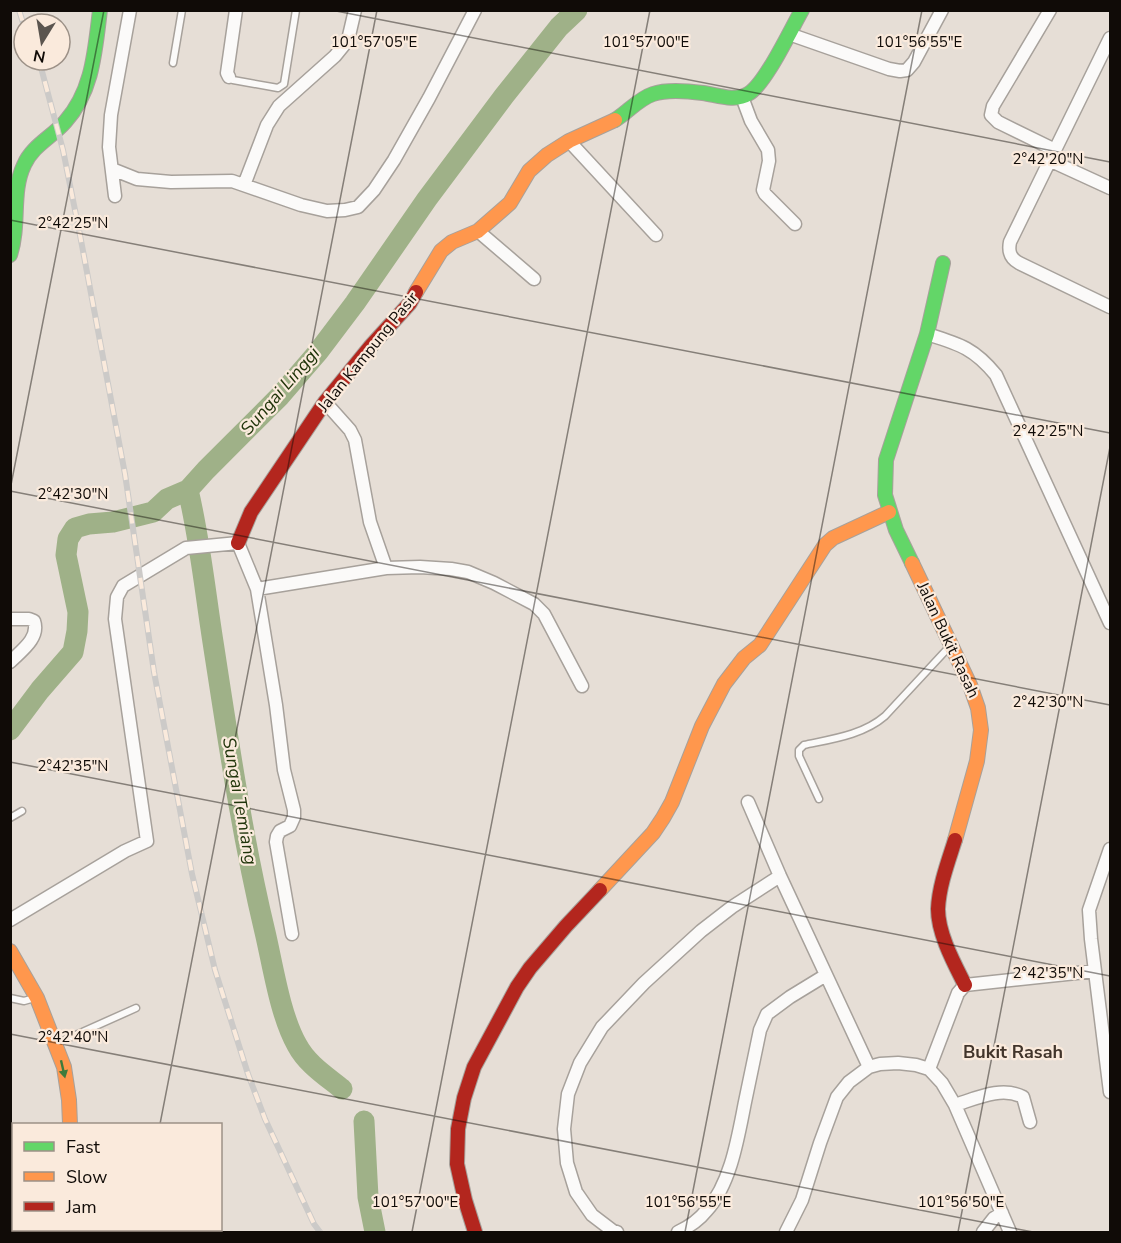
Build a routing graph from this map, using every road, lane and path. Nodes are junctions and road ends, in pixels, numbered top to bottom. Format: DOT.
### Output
graph roads {
  1 [pos="100,10"];
  2 [pos="130,10"];
  3 [pos="182,10"];
  4 [pos="236,10"];
  5 [pos="296,10"];
  6 [pos="355,10"];
  7 [pos="475,10"];
  8 [pos="802,10"];
  9 [pos="942,10"];
  10 [pos="1050,10"];
  11 [pos="789,34"];
  12 [pos="1110,38"];
  13 [pos="173,63"];
  14 [pos="229,77"];
  15 [pos="742,97"];
  16 [pos="569,141"];
  17 [pos="1052,155"];
  18 [pos="112,169"];
  19 [pos="244,185"];
  20 [pos="1110,188"];
  21 [pos="115,196"];
  22 [pos="795,224"];
  23 [pos="478,231"];
  24 [pos="656,236"];
  25 [pos="10,255"];
  26 [pos="943,263"];
  27 [pos="534,279"];
  28 [pos="1110,308"];
  29 [pos="927,334"];
  30 [pos="325,402"];
  31 [pos="889,512"];
  32 [pos="238,543"];
  33 [pos="386,568"];
  34 [pos="257,589"];
  35 [pos="10,619"];
  36 [pos="1110,623"];
  37 [pos="951,644"];
  38 [pos="10,662"];
  39 [pos="582,686"];
  40 [pos="819,799"];
  41 [pos="748,802"];
  42 [pos="22,811"];
  43 [pos="10,818"];
  44 [pos="1110,849"];
  45 [pos="780,876"];
  46 [pos="10,920"];
  47 [pos="292,934"];
  48 [pos="12,955"];
  49 [pos="1095,971"];
  50 [pos="826,975"];
  51 [pos="965,985"];
  52 [pos="10,998"];
  53 [pos="37,998"];
  54 [pos="136,1008"];
  55 [pos="56,1044"];
  56 [pos="869,1067"];
  57 [pos="929,1069"];
  58 [pos="1110,1092"];
  59 [pos="955,1105"];
  60 [pos="1030,1122"];
  61 [pos="70,1123"];
  62 [pos="1002,1213"];
  63 [pos="475,1233"];
  64 [pos="617,1233"];
  65 [pos="678,1233"];
  66 [pos="786,1233"];
  67 [pos="983,1233"];
  68 [pos="1010,1233"];
  1 -- 25 [label="main road"];
  2 -- 18 [label="street"];
  3 -- 13 [label="lane"];
  4 -- 14 [label="street"];
  5 -- 14 [label="lane"];
  6 -- 19 [label="street"];
  7 -- 19 [label="street"];
  8 -- 11 [label="main road"];
  9 -- 11 [label="street"];
  10 -- 17 [label="street"];
  11 -- 15 [label="main road"];
  12 -- 17 [label="street"];
  15 -- 16 [label="main road, Jalan Kampung Pasir"];
  15 -- 22 [label="street"];
  16 -- 23 [label="main road, Jalan Kampung Pasir"];
  16 -- 24 [label="street"];
  17 -- 20 [label="street"];
  17 -- 28 [label="street"];
  18 -- 19 [label="street"];
  18 -- 21 [label="street"];
  23 -- 27 [label="street"];
  23 -- 30 [label="main road, Jalan Kampung Pasir"];
  26 -- 29 [label="main road, Jalan Bukit Rasah"];
  29 -- 31 [label="main road, Jalan Bukit Rasah"];
  29 -- 36 [label="street"];
  30 -- 32 [label="main road, Jalan Kampung Pasir"];
  30 -- 33 [label="street"];
  31 -- 37 [label="main road, Jalan Bukit Rasah"];
  31 -- 63 [label="main road"];
  32 -- 34 [label="street"];
  32 -- 46 [label="street"];
  33 -- 34 [label="street"];
  33 -- 39 [label="street"];
  34 -- 47 [label="street"];
  35 -- 38 [label="street"];
  37 -- 40 [label="lane"];
  37 -- 51 [label="main road, Jalan Bukit Rasah"];
  41 -- 45 [label="street"];
  42 -- 43 [label="lane"];
  44 -- 49 [label="street"];
  45 -- 50 [label="street"];
  45 -- 64 [label="street"];
  48 -- 53 [label="main road"];
  49 -- 51 [label="street"];
  49 -- 58 [label="street"];
  50 -- 56 [label="street"];
  50 -- 65 [label="street"];
  51 -- 57 [label="street"];
  52 -- 53 [label="lane"];
  53 -- 55 [label="main road"];
  54 -- 55 [label="lane"];
  55 -- 61 [label="main road, one-way"];
  56 -- 57 [label="street"];
  56 -- 66 [label="street"];
  57 -- 59 [label="street"];
  59 -- 60 [label="street"];
  59 -- 62 [label="street"];
  62 -- 67 [label="street"];
  62 -- 68 [label="street"];
}
